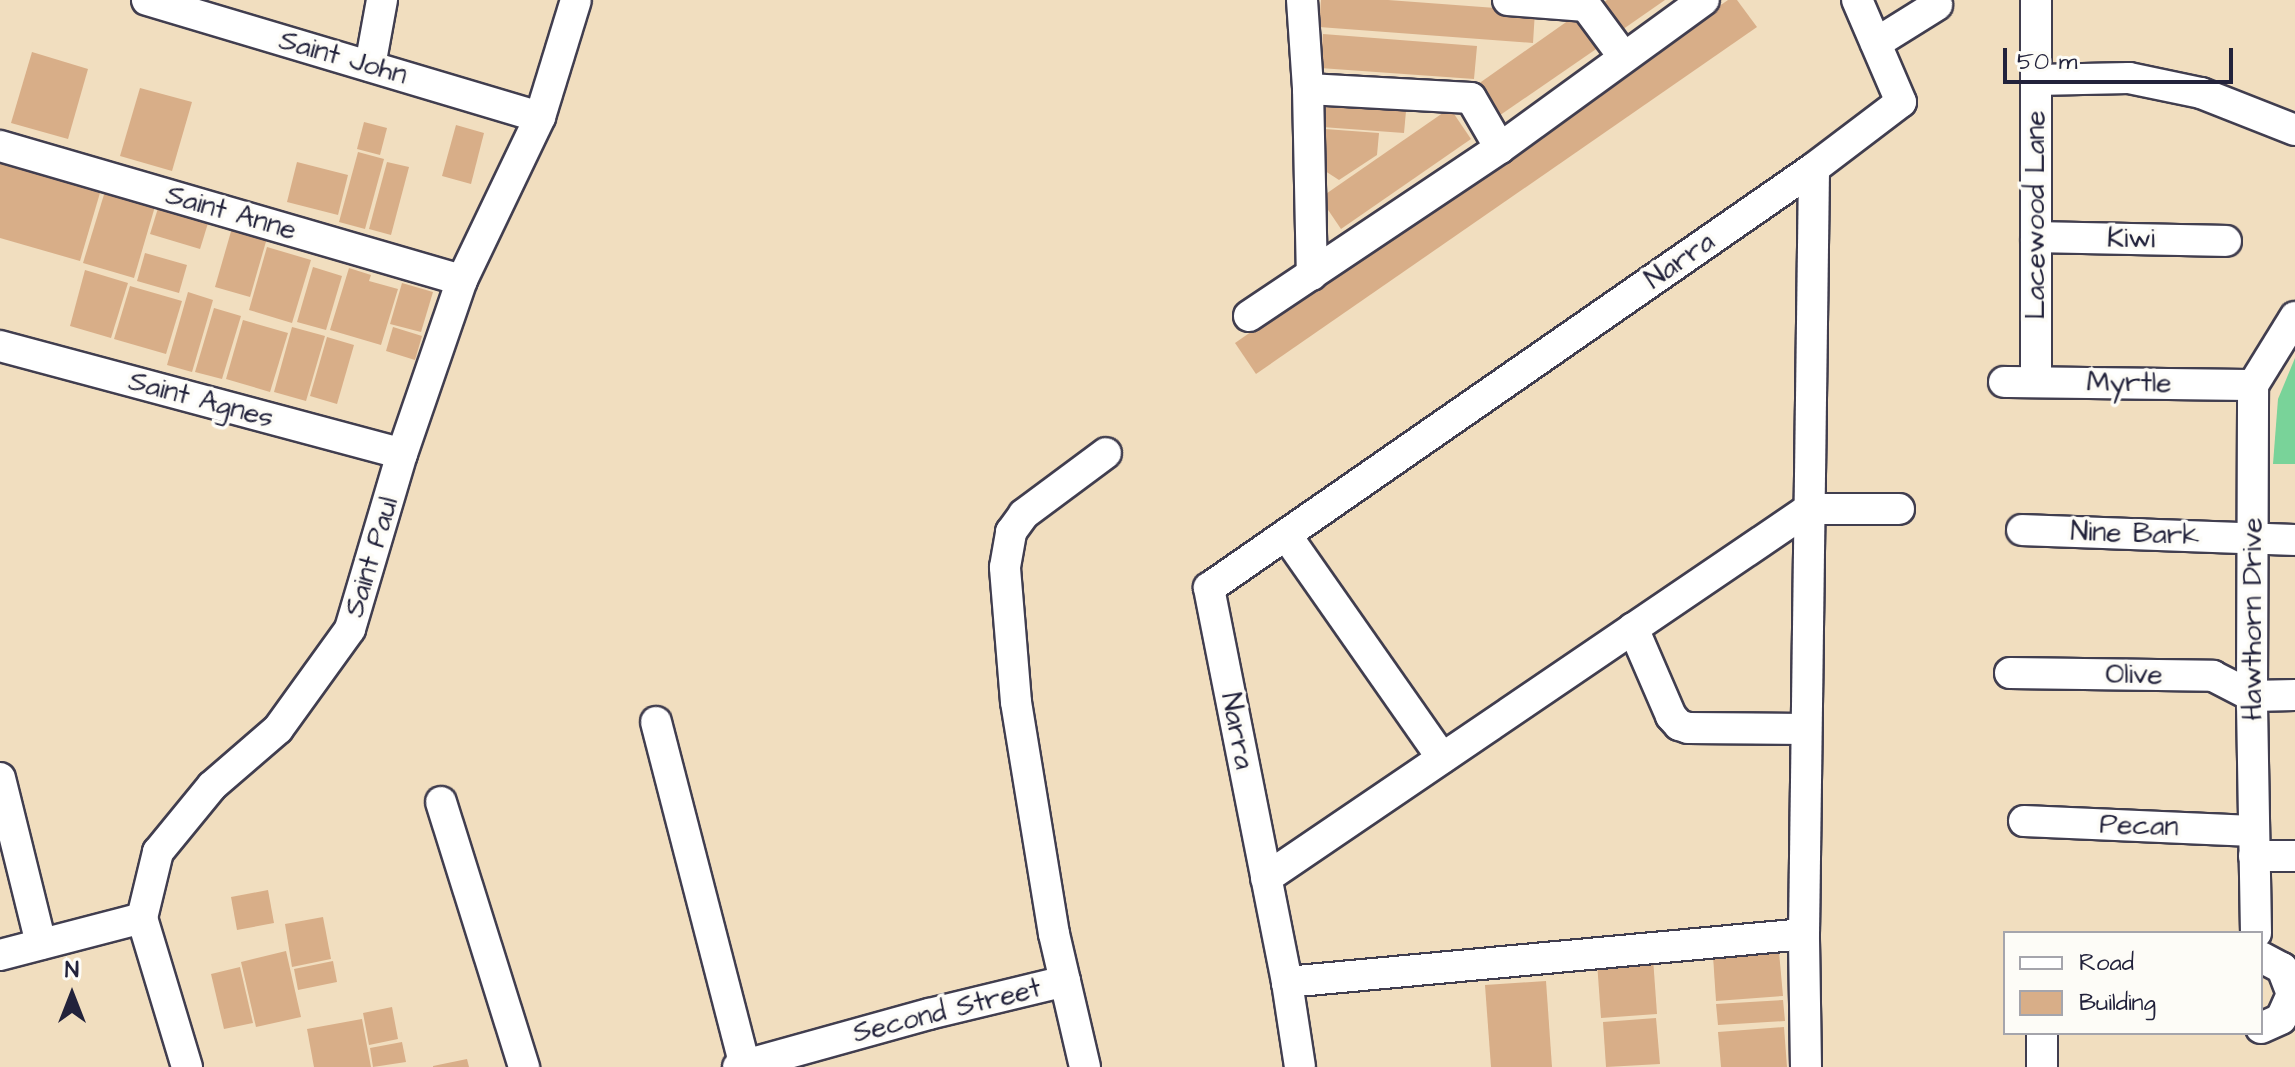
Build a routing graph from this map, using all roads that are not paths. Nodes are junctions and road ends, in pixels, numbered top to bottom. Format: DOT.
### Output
graph roads {
  1 [pos="147,0"];
  2 [pos="382,0"];
  3 [pos="576,0"];
  4 [pos="1302,0"];
  5 [pos="1508,0"];
  6 [pos="1704,0"];
  7 [pos="1857,0"];
  8 [pos="2036,0"];
  9 [pos="184,5"];
  10 [pos="1937,5"];
  11 [pos="1876,43"];
  12 [pos="1623,56"];
  13 [pos="370,66"];
  14 [pos="2036,80"];
  15 [pos="1308,89"];
  16 [pos="540,117"];
  17 [pos="2295,130"];
  18 [pos="0,146"];
  19 [pos="1500,148"];
  20 [pos="1814,168"];
  21 [pos="2036,237"];
  22 [pos="2226,241"];
  23 [pos="1312,275"];
  24 [pos="462,280"];
  25 [pos="1249,316"];
  26 [pos="2295,317"];
  27 [pos="0,346"];
  28 [pos="2004,382"];
  29 [pos="2036,382"];
  30 [pos="2253,385"];
  31 [pos="1106,453"];
  32 [pos="402,454"];
  33 [pos="1809,509"];
  34 [pos="1899,509"];
  35 [pos="2022,530"];
  36 [pos="1286,535"];
  37 [pos="2253,539"];
  38 [pos="2295,540"];
  39 [pos="1633,628"];
  40 [pos="2010,673"];
  41 [pos="2295,695"];
  42 [pos="2252,696"];
  43 [pos="656,722"];
  44 [pos="1806,729"];
  45 [pos="1442,758"];
  46 [pos="0,778"];
  47 [pos="441,802"];
  48 [pos="2024,821"];
  49 [pos="2254,843"];
  50 [pos="2295,856"];
  51 [pos="1266,878"];
  52 [pos="142,918"];
  53 [pos="2256,931"];
  54 [pos="1804,934"];
  55 [pos="41,944"];
  56 [pos="0,955"];
  57 [pos="2263,958"];
  58 [pos="1065,981"];
  59 [pos="1287,982"];
  60 [pos="2263,1027"];
  61 [pos="2042,1035"];
  62 [pos="828,1055"];
  63 [pos="742,1066"];
  64 [pos="187,1067"];
  65 [pos="524,1067"];
  66 [pos="1085,1067"];
  67 [pos="1300,1067"];
  68 [pos="1806,1067"];
  69 [pos="2042,1067"];
  1 -- 9 [label="street, Saint John"];
  2 -- 13 [label="street"];
  3 -- 16 [label="street, Saint Paul"];
  4 -- 15 [label="street"];
  5 -- 12 [label="street"];
  6 -- 12 [label="street"];
  7 -- 11 [label="street"];
  8 -- 14 [label="street, Lacewood Lane"];
  9 -- 13 [label="street, Saint John"];
  10 -- 11 [label="street"];
  11 -- 20 [label="street, Narra"];
  12 -- 19 [label="street"];
  13 -- 16 [label="street, Saint John"];
  14 -- 17 [label="street"];
  14 -- 21 [label="street, Lacewood Lane"];
  15 -- 19 [label="street"];
  15 -- 23 [label="street"];
  16 -- 24 [label="street, Saint Paul"];
  18 -- 24 [label="street, Saint Anne"];
  19 -- 23 [label="street"];
  20 -- 33 [label="street"];
  20 -- 36 [label="street, Narra"];
  21 -- 22 [label="street, Kiwi"];
  21 -- 29 [label="street, Lacewood Lane"];
  23 -- 25 [label="street"];
  24 -- 32 [label="street, Saint Paul"];
  26 -- 30 [label="street"];
  27 -- 32 [label="street, Saint Agnes"];
  28 -- 29 [label="street, Myrtle"];
  29 -- 30 [label="street, Myrtle"];
  30 -- 37 [label="street, Hawthorn Drive"];
  31 -- 58 [label="street"];
  32 -- 52 [label="street, Saint Paul"];
  33 -- 34 [label="street"];
  33 -- 39 [label="street"];
  33 -- 44 [label="street"];
  35 -- 37 [label="street, Nine Bark"];
  36 -- 45 [label="street"];
  36 -- 51 [label="street, Narra"];
  37 -- 38 [label="street, Nine Bark"];
  37 -- 42 [label="street, Hawthorn Drive"];
  39 -- 44 [label="street"];
  39 -- 45 [label="street"];
  40 -- 42 [label="street, Olive"];
  41 -- 42 [label="street"];
  42 -- 49 [label="street, Hawthorn Drive"];
  43 -- 63 [label="street"];
  44 -- 54 [label="street"];
  45 -- 51 [label="street"];
  46 -- 55 [label="street"];
  47 -- 65 [label="street"];
  48 -- 49 [label="street, Pecan"];
  49 -- 50 [label="street, Pecan"];
  49 -- 53 [label="street, Hawthorn Drive"];
  51 -- 59 [label="street, Narra"];
  52 -- 55 [label="street"];
  52 -- 64 [label="street"];
  54 -- 59 [label="street"];
  54 -- 68 [label="street"];
  55 -- 56 [label="street"];
  57 -- 60 [label="street"];
  58 -- 62 [label="street, Second Street"];
  58 -- 66 [label="street"];
  59 -- 67 [label="street, Narra"];
  61 -- 69 [label="street"];
  62 -- 63 [label="street, Second Street"];
}
